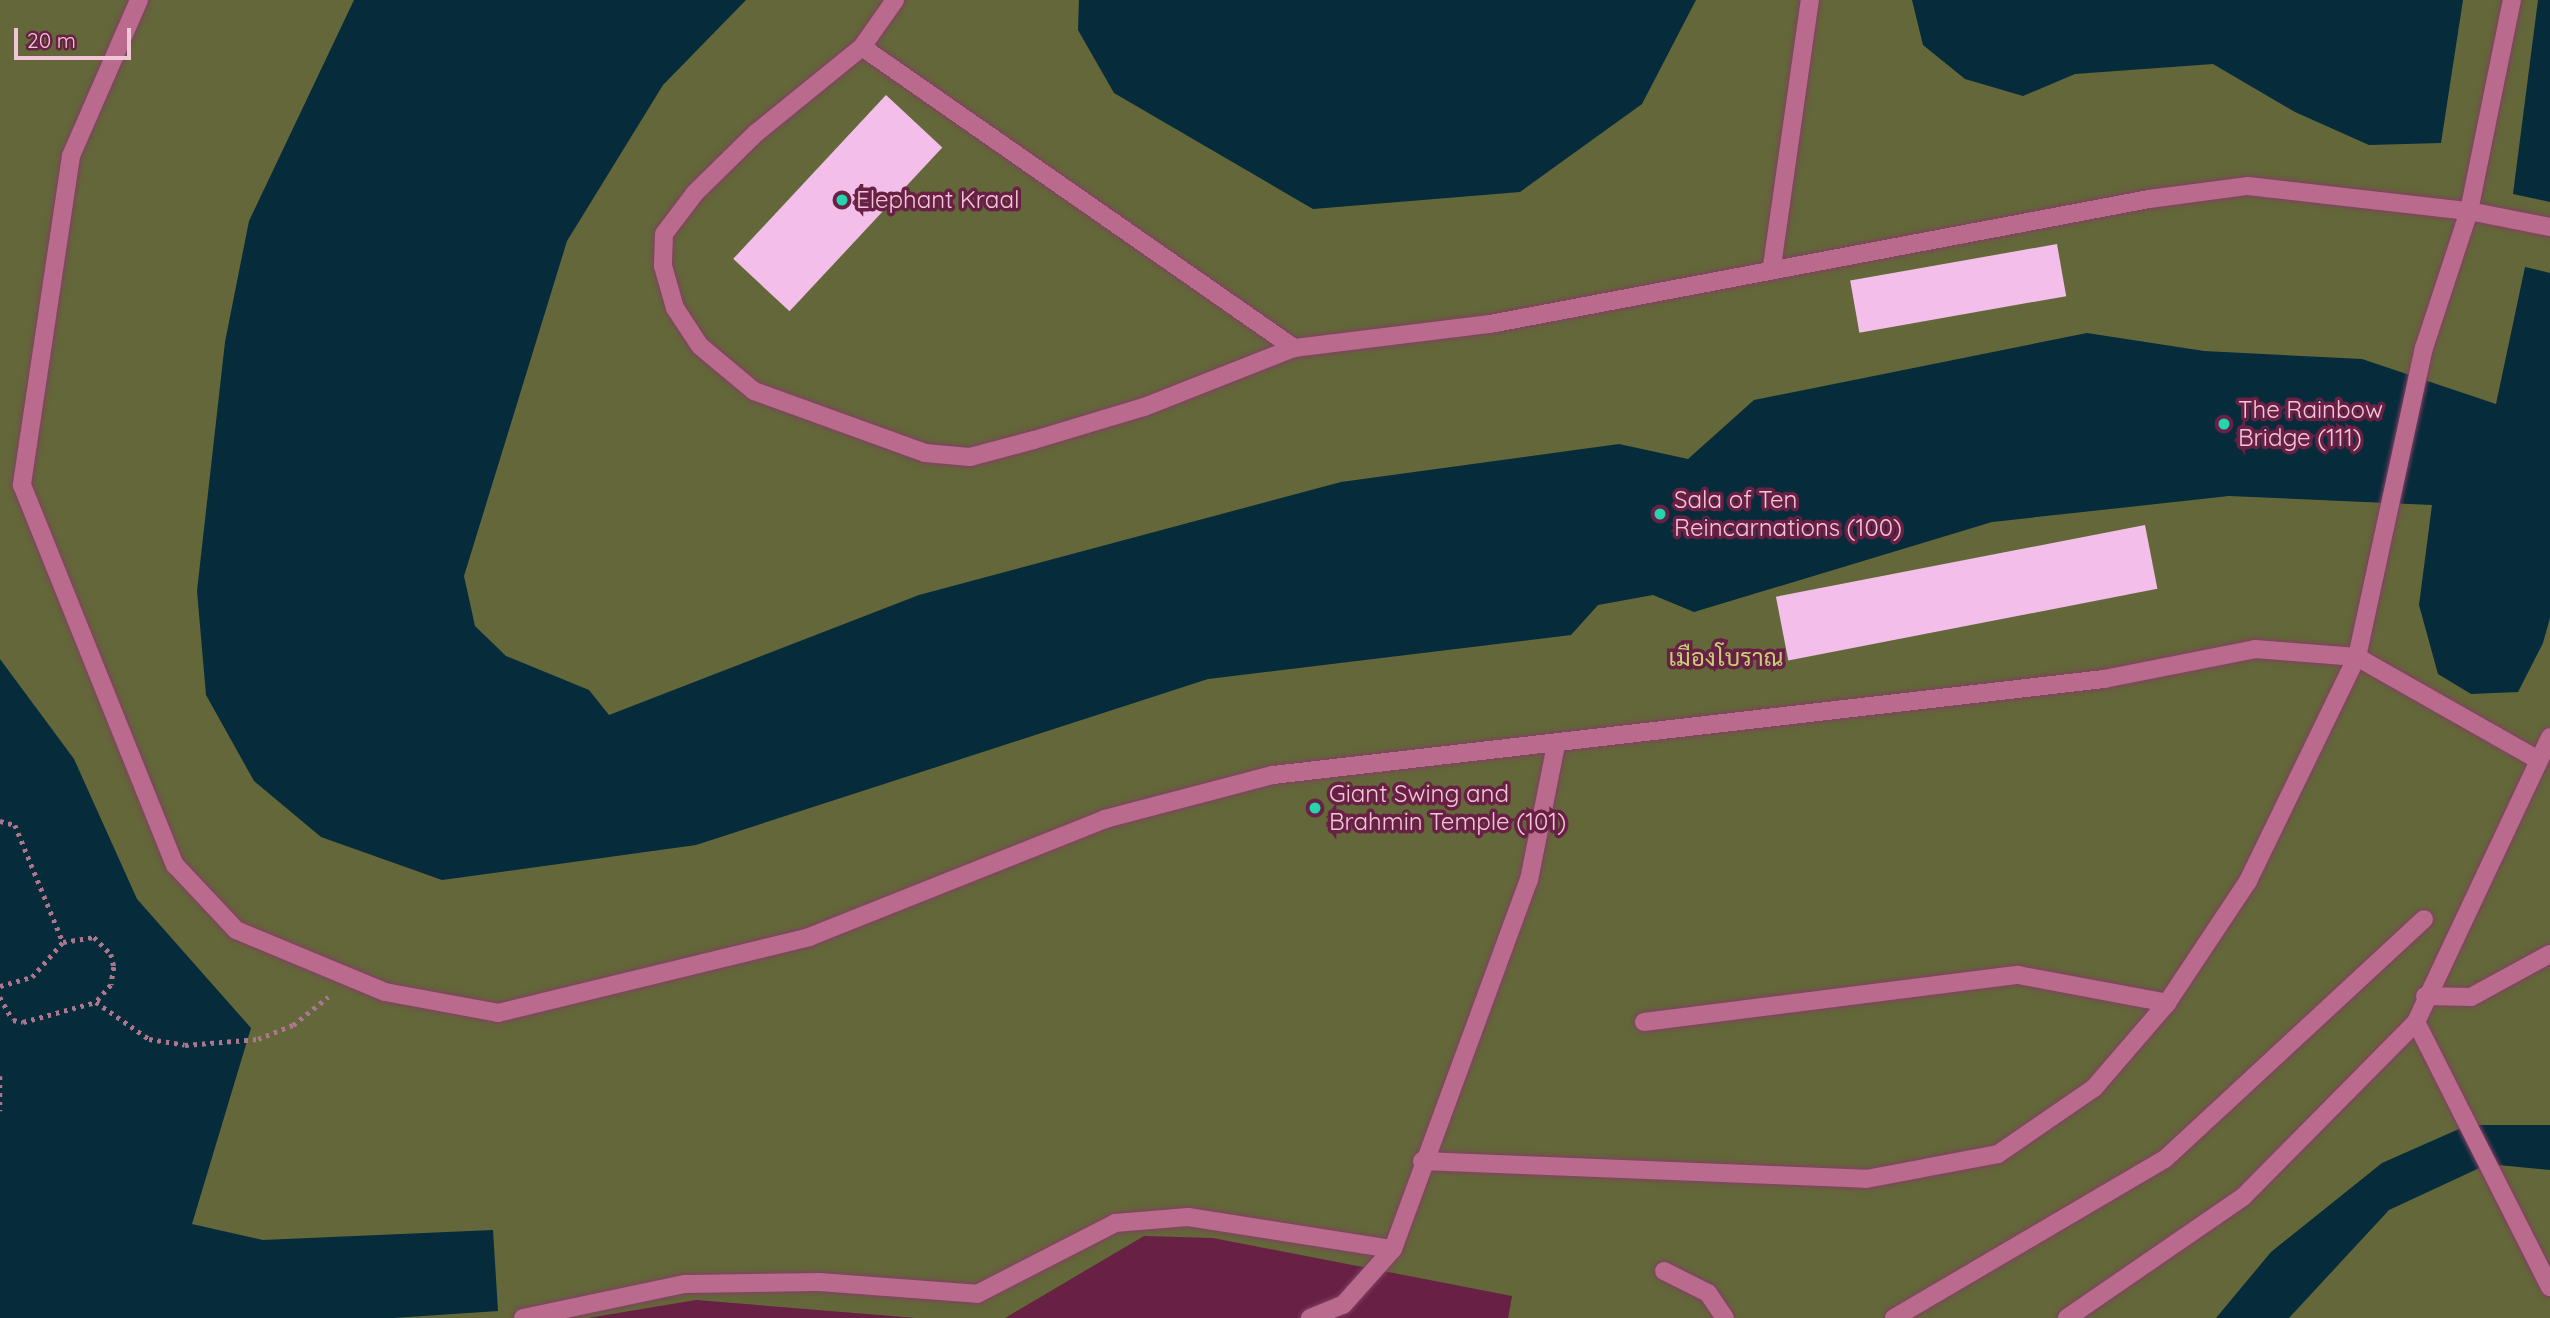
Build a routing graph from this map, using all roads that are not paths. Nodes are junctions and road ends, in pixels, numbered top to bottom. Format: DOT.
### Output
graph roads {
  1 [pos="139,0"];
  2 [pos="895,0"];
  3 [pos="1810,0"];
  4 [pos="2512,0"];
  5 [pos="862,47"];
  6 [pos="2469,211"];
  7 [pos="2550,227"];
  8 [pos="1772,266"];
  9 [pos="1294,348"];
  10 [pos="2357,657"];
  11 [pos="2550,737"];
  12 [pos="1556,745"];
  13 [pos="2538,760"];
  14 [pos="2424,919"];
  15 [pos="2550,954"];
  16 [pos="2425,996"];
  17 [pos="2167,1003"];
  18 [pos="1644,1022"];
  19 [pos="2416,1022"];
  20 [pos="1422,1161"];
  21 [pos="1393,1249"];
  22 [pos="1664,1271"];
  23 [pos="2550,1287"];
  24 [pos="523,1318"];
  25 [pos="1310,1318"];
  26 [pos="1724,1318"];
  27 [pos="1894,1318"];
  28 [pos="2067,1318"];
  1 -- 12 [label="lane"];
  2 -- 5 [label="lane"];
  3 -- 8 [label="lane"];
  4 -- 6 [label="lane"];
  5 -- 9 [label="lane"];
  5 -- 9 [label="lane"];
  6 -- 7 [label="lane"];
  6 -- 8 [label="lane"];
  6 -- 10 [label="lane"];
  8 -- 9 [label="lane"];
  10 -- 12 [label="lane"];
  10 -- 13 [label="lane"];
  10 -- 17 [label="lane"];
  11 -- 13 [label="lane"];
  12 -- 20 [label="lane"];
  13 -- 16 [label="lane"];
  14 -- 27 [label="lane"];
  15 -- 16 [label="lane"];
  16 -- 19 [label="lane"];
  17 -- 18 [label="lane"];
  17 -- 20 [label="lane"];
  19 -- 23 [label="lane"];
  19 -- 28 [label="lane"];
  20 -- 21 [label="lane"];
  21 -- 24 [label="lane"];
  21 -- 25 [label="lane"];
  22 -- 26 [label="lane"];
}
